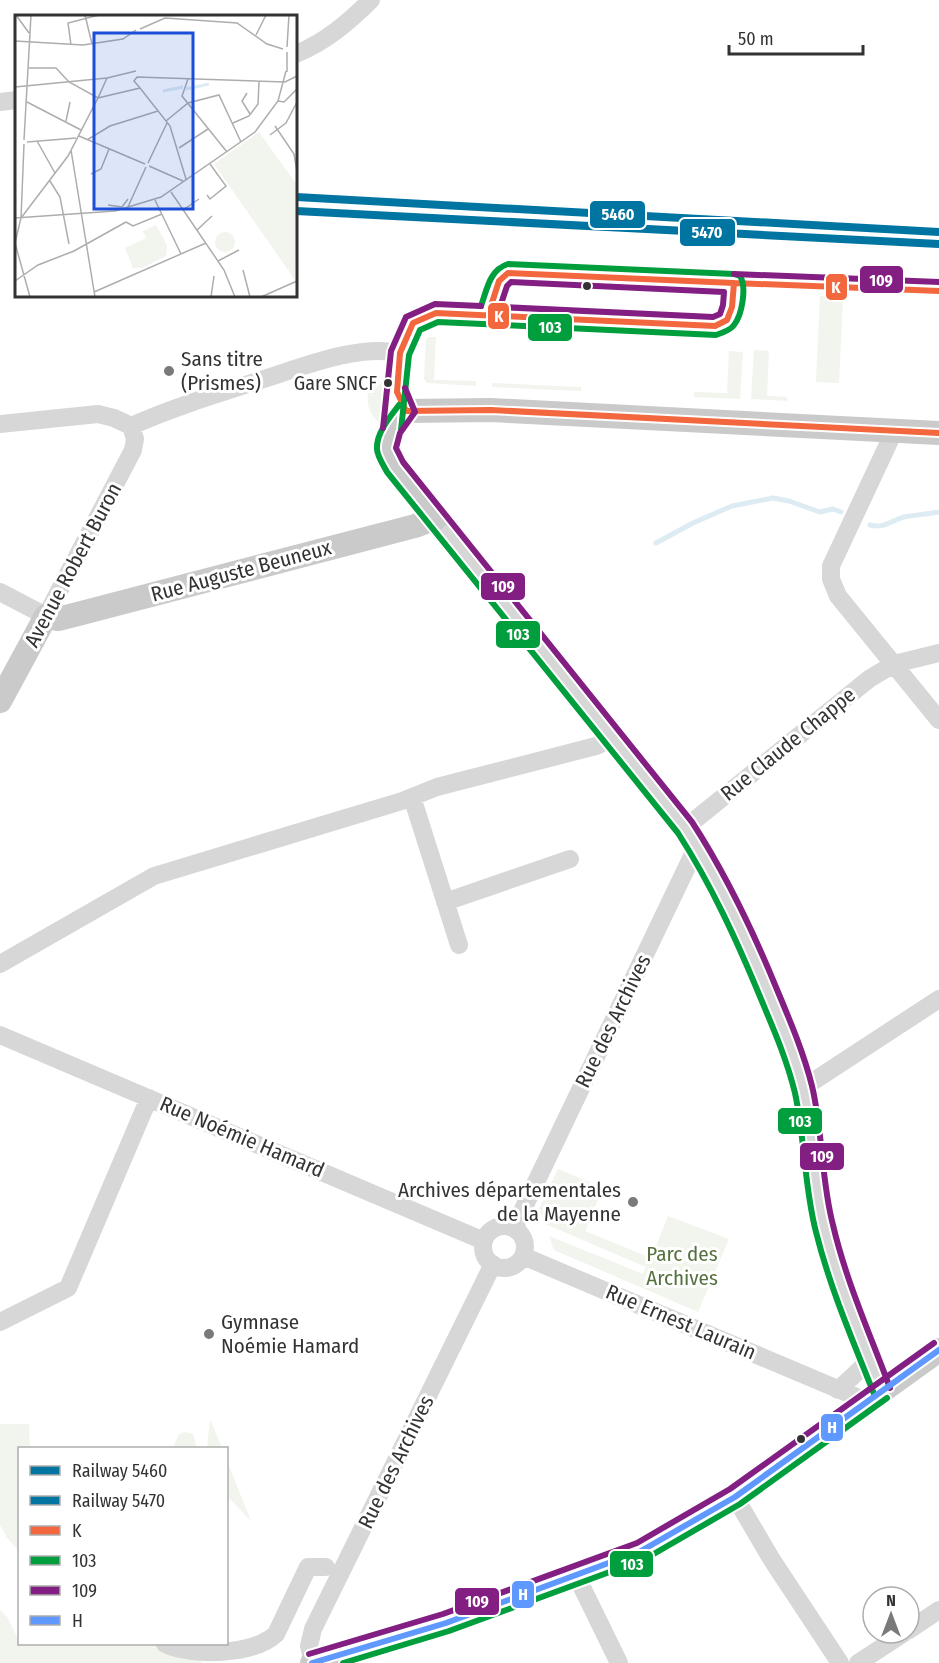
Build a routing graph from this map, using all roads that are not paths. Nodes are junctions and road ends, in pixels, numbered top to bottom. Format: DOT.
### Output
graph roads {
  1 [pos="371,0"];
  2 [pos="297,54"];
  3 [pos="15,100"];
  4 [pos="0,102"];
  5 [pos="400,353"];
  6 [pos="0,424"];
  7 [pos="131,426"];
  8 [pos="891,430"];
  9 [pos="939,433"];
  10 [pos="436,518"];
  11 [pos="0,592"];
  12 [pos="46,616"];
  13 [pos="939,653"];
  14 [pos="894,664"];
  15 [pos="0,701"];
  16 [pos="939,720"];
  17 [pos="611,739"];
  18 [pos="412,797"];
  19 [pos="685,828"];
  20 [pos="698,846"];
  21 [pos="570,859"];
  22 [pos="445,902"];
  23 [pos="459,945"];
  24 [pos="0,964"];
  25 [pos="939,999"];
  26 [pos="0,1035"];
  27 [pos="803,1088"];
  28 [pos="150,1098"];
  29 [pos="514,1228"];
  30 [pos="484,1241"];
  31 [pos="523,1256"];
  32 [pos="494,1264"];
  33 [pos="0,1322"];
  34 [pos="939,1350"];
  35 [pos="870,1360"];
  36 [pos="838,1390"];
  37 [pos="874,1396"];
  38 [pos="735,1497"];
  39 [pos="326,1567"];
  40 [pos="576,1575"];
  41 [pos="939,1610"];
  42 [pos="921,1622"];
  43 [pos="168,1645"];
  44 [pos="886,1645"];
  45 [pos="312,1663"];
  46 [pos="619,1663"];
  47 [pos="840,1663"];
  48 [pos="858,1663"];
  1 -- 2 [label="street"];
  3 -- 4 [label="street"];
  5 -- 7 [label="street"];
  6 -- 7 [label="street"];
  7 -- 12 [label="street, Avenue Robert Buron"];
  8 -- 9 [label="main road"];
  8 -- 10 [label="main road"];
  8 -- 14 [label="street"];
  10 -- 12 [label="main road, Rue Auguste Beuneux"];
  10 -- 17 [label="street"];
  11 -- 12 [label="street"];
  12 -- 15 [label="main road, Avenue Robert Buron"];
  13 -- 14 [label="street, Rue Claude Chappe"];
  14 -- 16 [label="street"];
  14 -- 19 [label="street, Rue Claude Chappe"];
  17 -- 18 [label="street"];
  17 -- 19 [label="street"];
  18 -- 22 [label="street"];
  18 -- 24 [label="street"];
  19 -- 20 [label="street"];
  20 -- 27 [label="street"];
  20 -- 29 [label="street, Rue des Archives"];
  21 -- 22 [label="street"];
  22 -- 23 [label="street"];
  25 -- 27 [label="street"];
  26 -- 28 [label="street, Rue Noémie Hamard"];
  27 -- 35 [label="street"];
  28 -- 30 [label="street, Rue Noémie Hamard"];
  28 -- 33 [label="street"];
  29 -- 30 [label="street"];
  29 -- 31 [label="street"];
  30 -- 32 [label="street"];
  31 -- 32 [label="street"];
  31 -- 36 [label="street, Rue Ernest Laurain"];
  32 -- 45 [label="street, Rue des Archives"];
  34 -- 37 [label="main road"];
  35 -- 36 [label="street"];
  35 -- 37 [label="street"];
  36 -- 37 [label="street, Rue Ernest Laurain"];
  37 -- 38 [label="main road"];
  38 -- 40 [label="main road"];
  38 -- 47 [label="street"];
  39 -- 43 [label="street"];
  40 -- 45 [label="main road"];
  40 -- 46 [label="street"];
  41 -- 42 [label="street"];
  44 -- 48 [label="street"];
}
